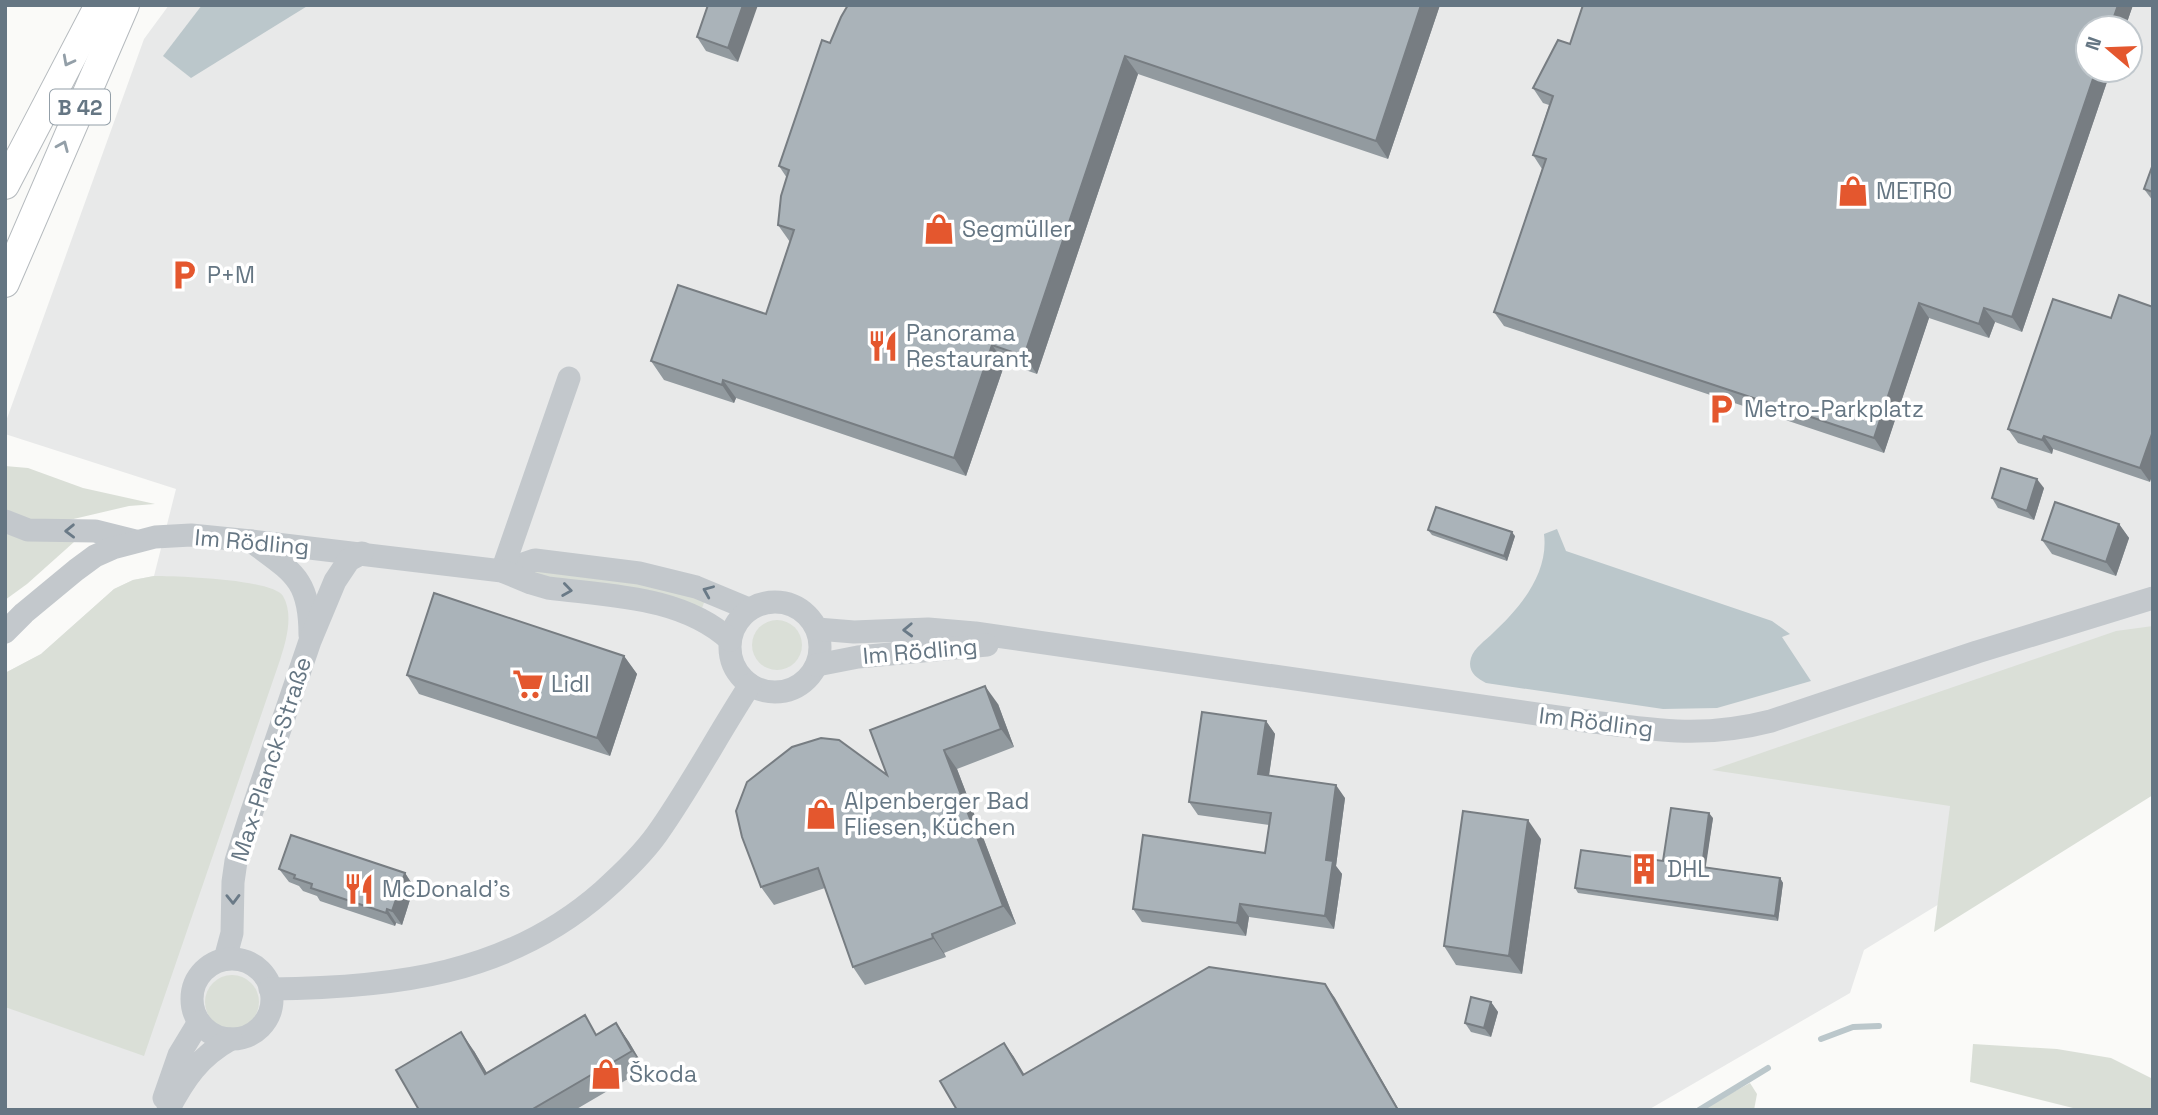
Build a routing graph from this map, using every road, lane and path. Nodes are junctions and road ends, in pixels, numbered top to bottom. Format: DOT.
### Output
graph roads {
  1 [pos="99,5"];
  2 [pos="125,5"];
  3 [pos="5,185"];
  4 [pos="5,283"];
  5 [pos="569,378"];
  6 [pos="525,506"];
  7 [pos="5,521"];
  8 [pos="135,541"];
  9 [pos="251,541"];
  10 [pos="362,553"];
  11 [pos="552,561"];
  12 [pos="502,570"];
  13 [pos="2153,598"];
  14 [pos="749,610"];
  15 [pos="14,618"];
  16 [pos="817,629"];
  17 [pos="5,632"];
  18 [pos="730,639"];
  19 [pos="310,641"];
  20 [pos="1024,642"];
  21 [pos="817,665"];
  22 [pos="750,685"];
  23 [pos="225,959"];
  24 [pos="270,989"];
  25 [pos="199,1022"];
  26 [pos="231,1039"];
  27 [pos="160,1110"];
  28 [pos="167,1110"];
  1 -- 3 [label="main road, B 42, one-way"];
  4 -- 2 [label="main road, B 42, one-way"];
  5 -- 6 [label="street"];
  6 -- 11 [label="street"];
  6 -- 12 [label="street"];
  8 -- 7 [label="street, one-way"];
  8 -- 9 [label="street, Im Rödling"];
  8 -- 15 [label="street, Im Rödling"];
  9 -- 10 [label="street, Im Rödling"];
  9 -- 19 [label="street, Max-Planck-Straße"];
  10 -- 12 [label="street, Im Rödling"];
  10 -- 19 [label="street, Max-Planck-Straße"];
  11 -- 12 [label="street, Im Rödling"];
  14 -- 11 [label="street, Im Rödling, one-way"];
  12 -- 18 [label="street, Im Rödling, one-way"];
  13 -- 20 [label="street, Im Rödling"];
  14 -- 16 [label="street"];
  14 -- 18 [label="street"];
  15 -- 17 [label="street, Im Rödling"];
  20 -- 16 [label="street, Im Rödling, one-way"];
  16 -- 21 [label="street"];
  18 -- 22 [label="street"];
  19 -- 23 [label="street, Max-Planck-Straße, one-way"];
  20 -- 21 [label="street, Im Rödling"];
  21 -- 22 [label="street"];
  22 -- 24 [label="street"];
  23 -- 24 [label="street"];
  23 -- 25 [label="street"];
  24 -- 26 [label="street"];
  25 -- 26 [label="street"];
  25 -- 27 [label="street"];
  26 -- 28 [label="street"];
}
